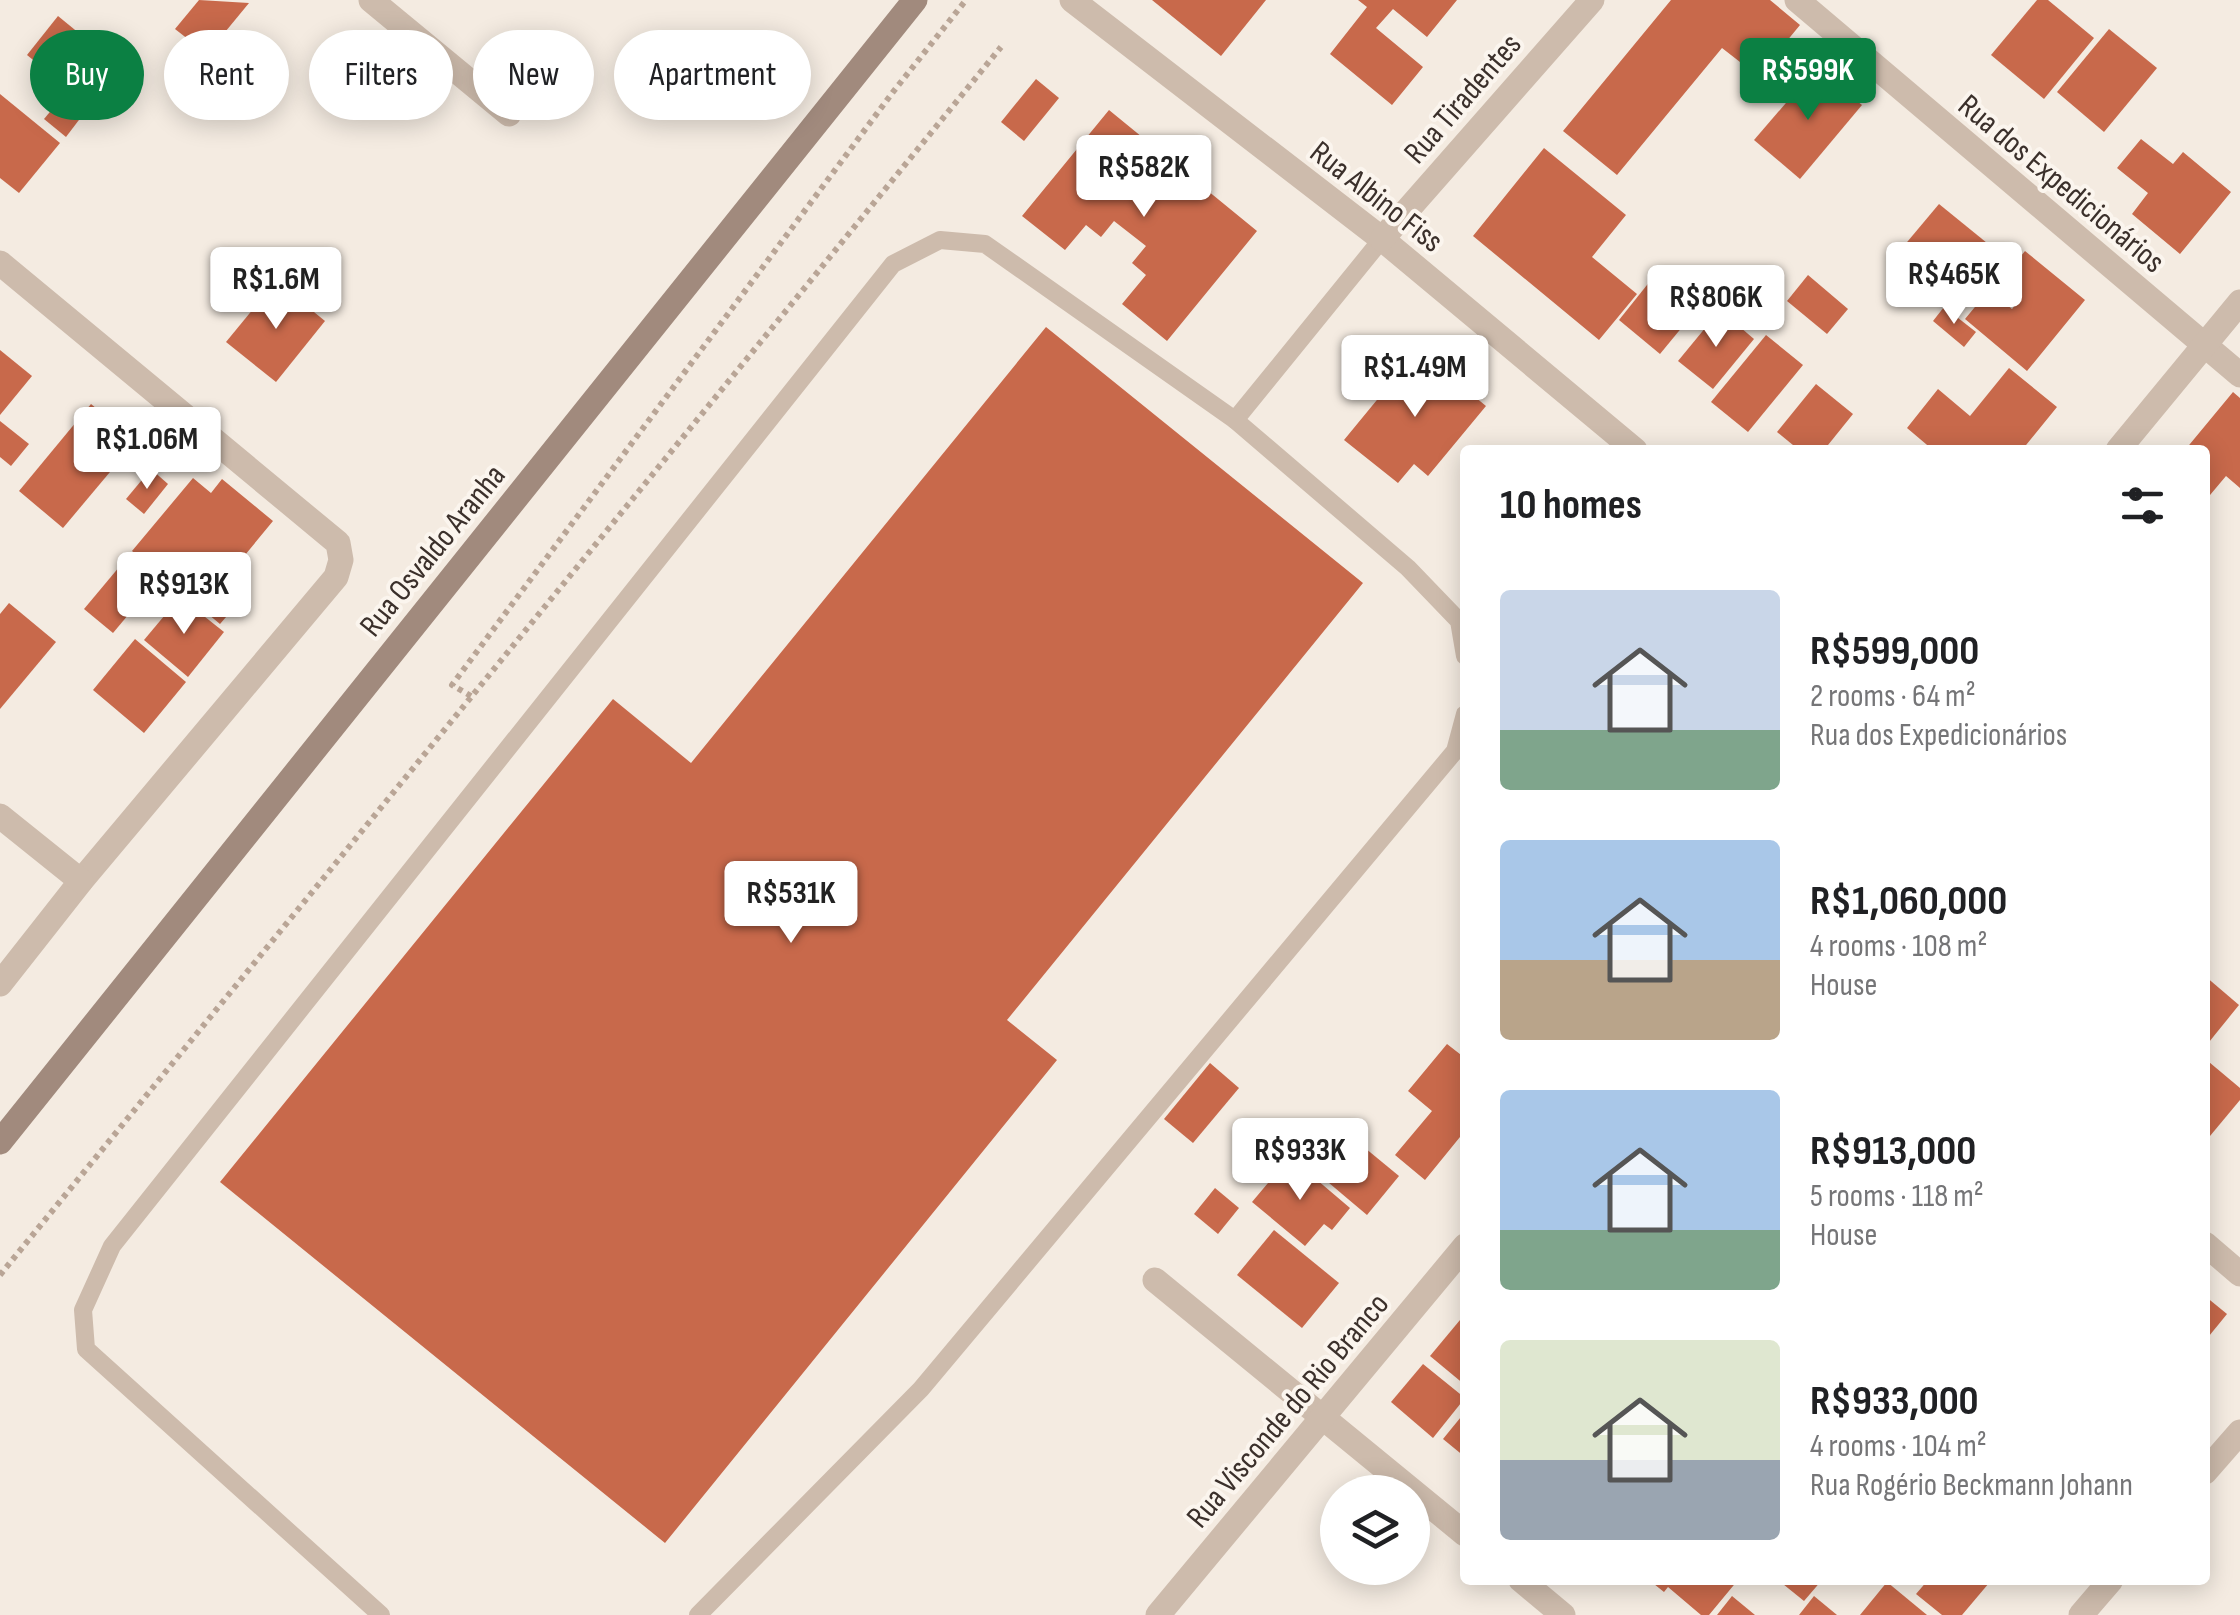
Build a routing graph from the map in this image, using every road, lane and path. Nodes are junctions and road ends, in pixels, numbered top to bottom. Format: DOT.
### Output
graph roads {
  1 [pos="370,0"];
  2 [pos="915,0"];
  3 [pos="966,0"];
  4 [pos="1072,0"];
  5 [pos="1592,0"];
  6 [pos="1797,0"];
  7 [pos="1001,47"];
  8 [pos="473,84"];
  9 [pos="1382,239"];
  10 [pos="0,264"];
  11 [pos="2240,302"];
  12 [pos="2204,346"];
  13 [pos="2240,375"];
  14 [pos="1235,420"];
  15 [pos="1629,445"];
  16 [pos="2122,445"];
  17 [pos="1460,627"];
  18 [pos="472,696"];
  19 [pos="1460,732"];
  20 [pos="0,816"];
  21 [pos="80,881"];
  22 [pos="0,984"];
  23 [pos="0,1142"];
  24 [pos="2210,1248"];
  25 [pos="1460,1252"];
  26 [pos="2240,1274"];
  27 [pos="0,1276"];
  28 [pos="1155,1280"];
  29 [pos="1325,1417"];
  30 [pos="2240,1432"];
  31 [pos="2210,1466"];
  32 [pos="1460,1530"];
  33 [pos="1527,1585"];
  34 [pos="2108,1585"];
  35 [pos="380,1615"];
  36 [pos="698,1615"];
  37 [pos="1158,1615"];
  38 [pos="1563,1615"];
  39 [pos="2081,1615"];
  1 -- 8 [label="street"];
  2 -- 23 [label="main road, Rua Osvaldo Aranha"];
  3 -- 18 [label="path"];
  4 -- 9 [label="street, Rua Albino Fiss"];
  5 -- 9 [label="street, Rua Tiradentes"];
  6 -- 12 [label="street, Rua dos Expedicionários"];
  7 -- 18 [label="path"];
  9 -- 14 [label="lane"];
  9 -- 15 [label="street, Rua Albino Fiss"];
  10 -- 21 [label="street"];
  11 -- 12 [label="street"];
  12 -- 13 [label="street, Rua dos Expedicionários"];
  12 -- 16 [label="street"];
  14 -- 17 [label="lane"];
  14 -- 35 [label="lane"];
  18 -- 27 [label="path"];
  19 -- 36 [label="lane"];
  20 -- 21 [label="street"];
  21 -- 22 [label="street"];
  24 -- 26 [label="street"];
  25 -- 29 [label="street, Rua Visconde do Rio Branco"];
  28 -- 29 [label="street"];
  29 -- 32 [label="street"];
  29 -- 37 [label="street, Rua Visconde do Rio Branco"];
  30 -- 31 [label="street"];
  33 -- 38 [label="street"];
  34 -- 39 [label="street"];
}
